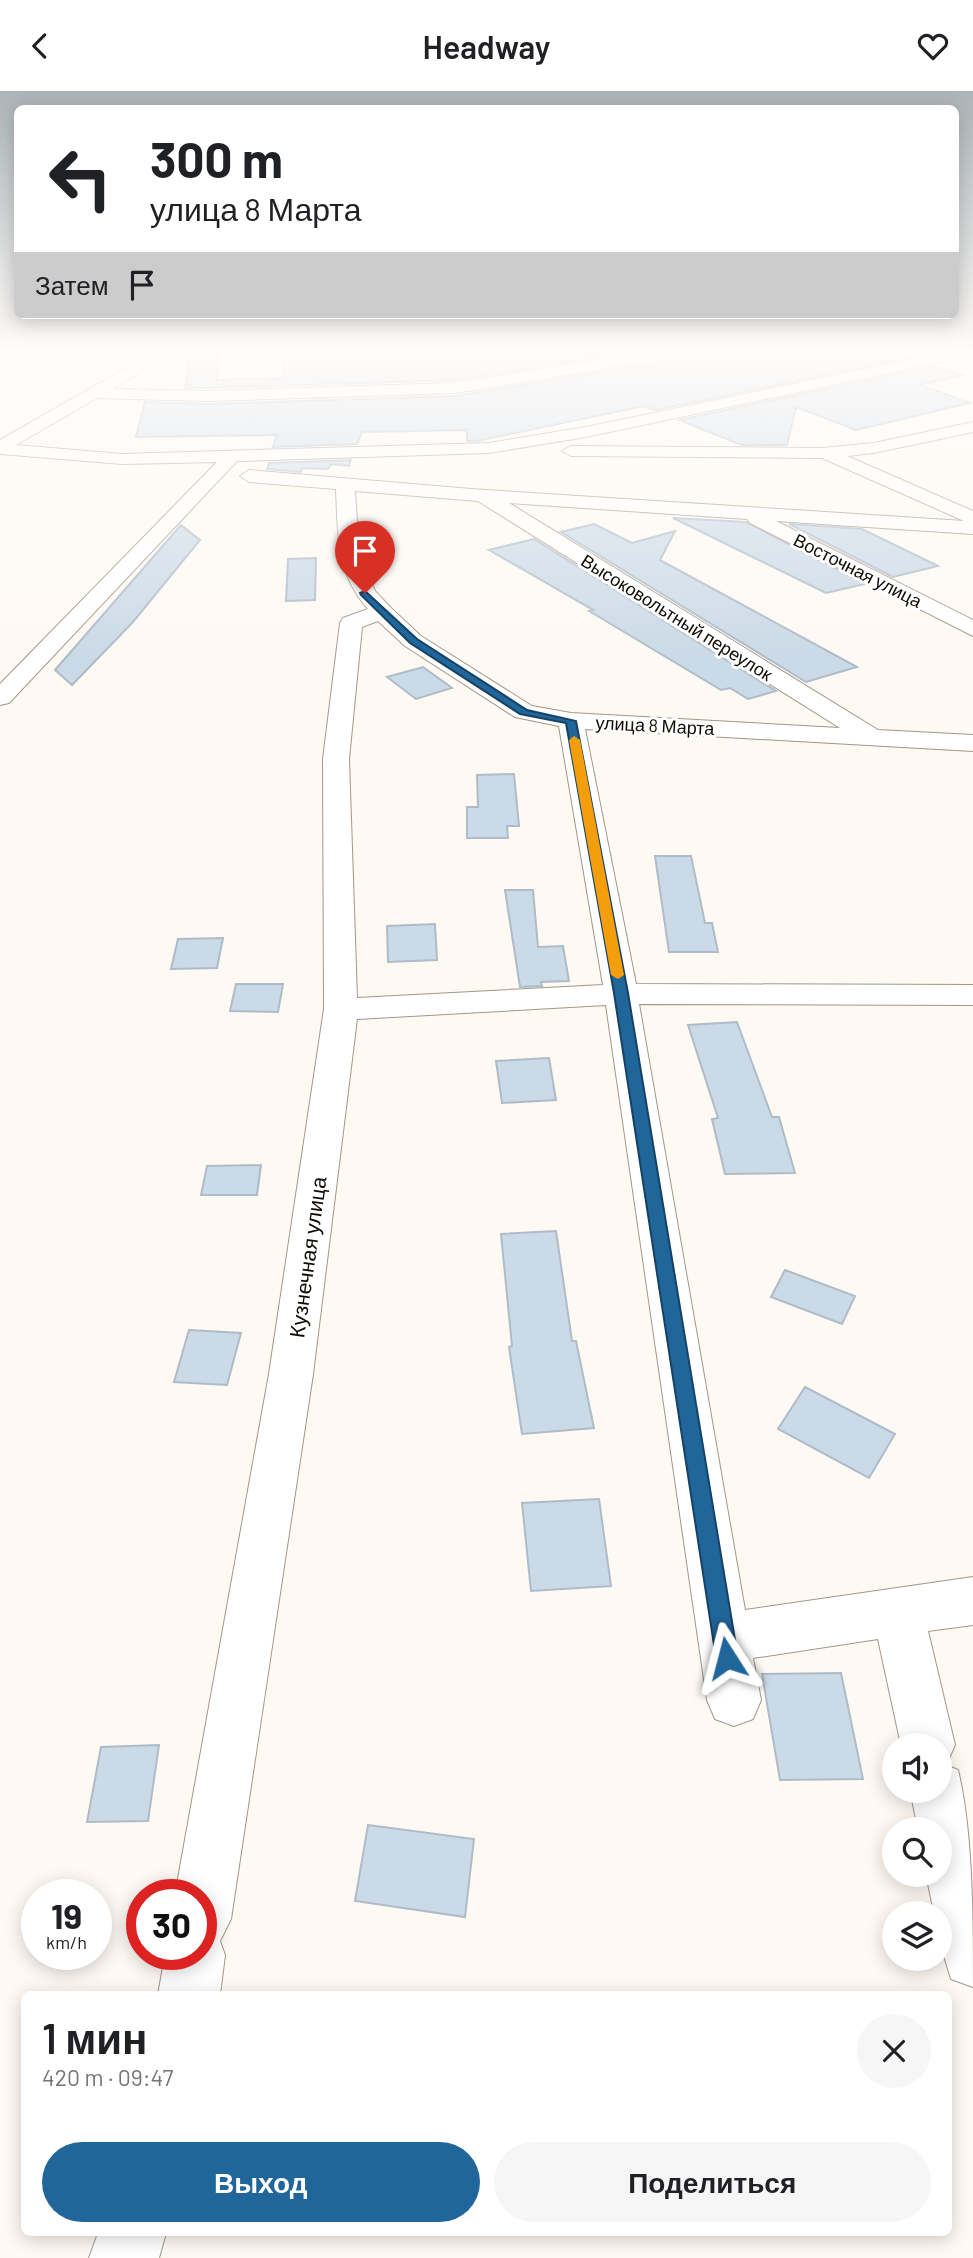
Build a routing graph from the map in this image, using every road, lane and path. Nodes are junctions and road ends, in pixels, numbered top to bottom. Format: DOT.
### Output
graph roads {
  1 [pos="68,454"];
  2 [pos="265,454"];
  3 [pos="826,454"];
  4 [pos="233,455"];
  5 [pos="122,459"];
  6 [pos="216,473"];
  7 [pos="345,484"];
  8 [pos="483,496"];
  9 [pos="743,511"];
  10 [pos="973,518"];
  11 [pos="973,528"];
  12 [pos="383,612"];
  13 [pos="973,629"];
  14 [pos="0,698"];
  15 [pos="571,721"];
  16 [pos="872,736"];
  17 [pos="973,743"];
  18 [pos="621,993"];
  19 [pos="973,995"];
  20 [pos="341,1009"];
  21 [pos="973,1601"];
  22 [pos="898,1612"];
  23 [pos="724,1638"];
  24 [pos="734,1699"];
  25 [pos="925,1733"];
  26 [pos="941,1803"];
  27 [pos="208,1879"];
  28 [pos="973,1957"];
  29 [pos="193,1970"];
  30 [pos="190,1991"];
  31 [pos="131,2236"];
  32 [pos="124,2258"];
  1 -- 5 [label="street"];
  2 -- 4 [label="street"];
  3 -- 10 [label="street"];
  4 -- 5 [label="street"];
  4 -- 6 [label="street"];
  5 -- 6 [label="street"];
  6 -- 7 [label="street"];
  6 -- 14 [label="street"];
  7 -- 8 [label="street"];
  7 -- 12 [label="street, улица 8 Марта"];
  8 -- 9 [label="street"];
  8 -- 16 [label="street, Высоковольтный переулок"];
  9 -- 11 [label="street"];
  9 -- 13 [label="street, Восточная улица"];
  12 -- 15 [label="street, улица 8 Марта"];
  12 -- 20 [label="street, Кузнечная улица"];
  15 -- 16 [label="street, улица 8 Марта"];
  15 -- 18 [label="street"];
  16 -- 17 [label="street, улица 8 Марта"];
  18 -- 19 [label="street"];
  18 -- 20 [label="street"];
  18 -- 23 [label="street"];
  20 -- 27 [label="street, Кузнечная улица"];
  21 -- 22 [label="street"];
  22 -- 23 [label="street"];
  22 -- 25 [label="street"];
  23 -- 24 [label="street"];
  26 -- 28 [label="street"];
  29 -- 30 [label="street"];
  31 -- 32 [label="street"];
}
